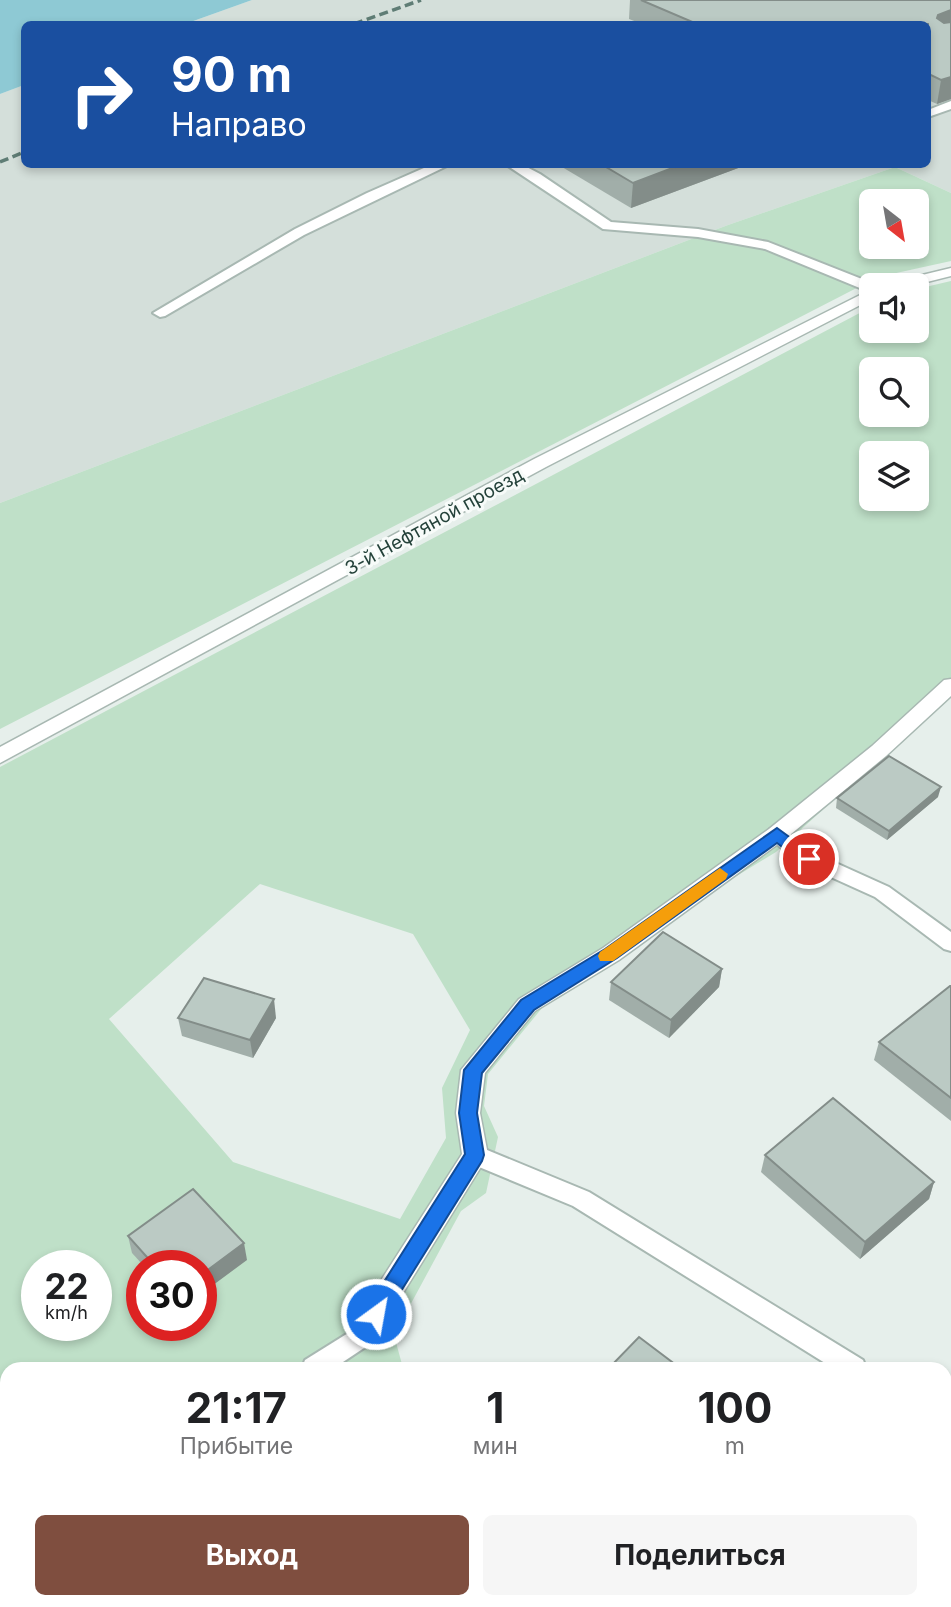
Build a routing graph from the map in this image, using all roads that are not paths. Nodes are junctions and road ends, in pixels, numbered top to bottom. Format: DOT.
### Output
graph roads {
  1 [pos="951,105"];
  2 [pos="931,113"];
  3 [pos="435,168"];
  4 [pos="519,168"];
  5 [pos="951,272"];
  6 [pos="929,277"];
  7 [pos="859,285"];
  8 [pos="859,298"];
  9 [pos="160,313"];
  10 [pos="951,685"];
  11 [pos="0,756"];
  12 [pos="777,834"];
  13 [pos="951,943"];
  14 [pos="475,1155"];
  15 [pos="361,1336"];
  16 [pos="323,1362"];
  17 [pos="845,1362"];
  1 -- 2 [label="lane"];
  3 -- 9 [label="lane"];
  4 -- 7 [label="lane"];
  5 -- 6 [label="street"];
  8 -- 11 [label="street, 3-й Нефтяной проезд"];
  10 -- 12 [label="street"];
  12 -- 13 [label="lane"];
  12 -- 14 [label="street"];
  14 -- 15 [label="street"];
  14 -- 17 [label="lane"];
  15 -- 16 [label="lane"];
}
